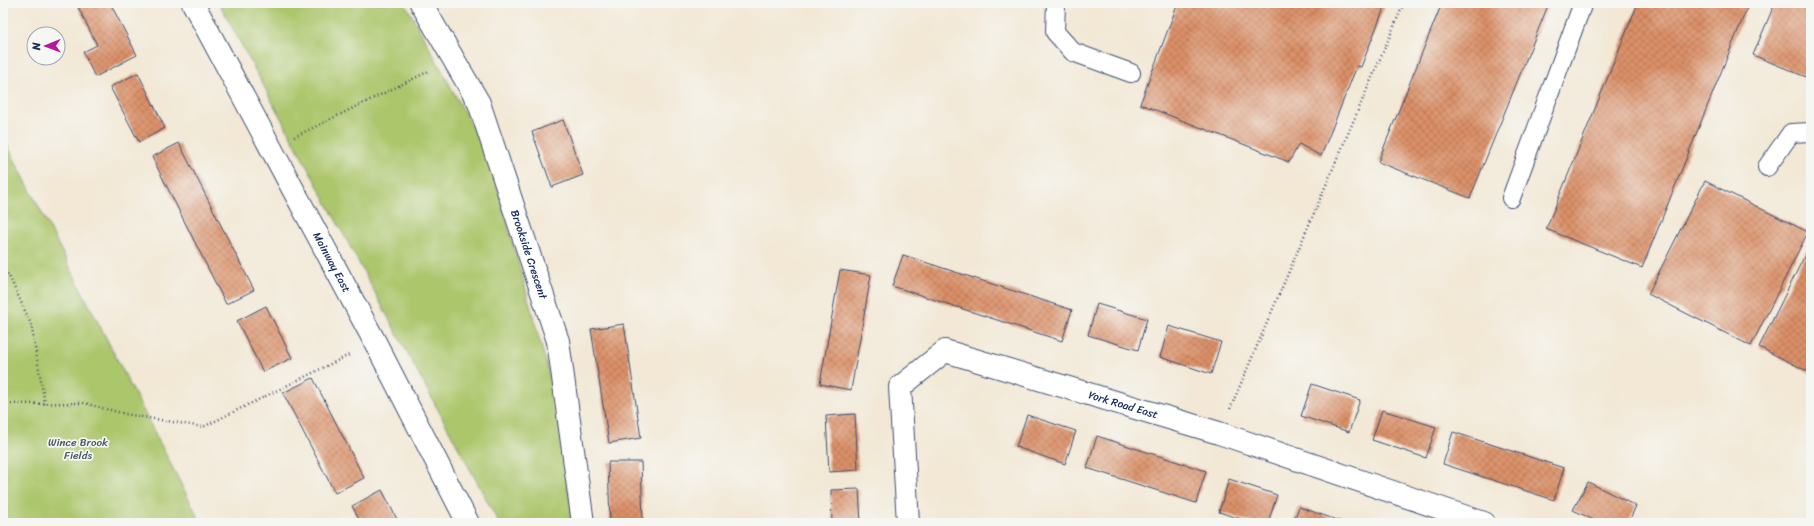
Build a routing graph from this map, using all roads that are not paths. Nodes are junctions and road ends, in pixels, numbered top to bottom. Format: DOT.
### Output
graph roads {
  1 [pos="192,3"];
  2 [pos="421,3"];
  3 [pos="1056,3"];
  4 [pos="1583,3"];
  5 [pos="1131,73"];
  6 [pos="1811,132"];
  7 [pos="1767,167"];
  8 [pos="1511,198"];
  9 [pos="468,523"];
  10 [pos="584,523"];
  11 [pos="908,523"];
  12 [pos="1484,523"];
  1 -- 9 [label="street, Mainway East"];
  2 -- 10 [label="street, Brookside Crescent"];
  3 -- 5 [label="lane"];
  4 -- 8 [label="lane"];
  6 -- 7 [label="lane"];
  11 -- 12 [label="street, York Road East"];
}
